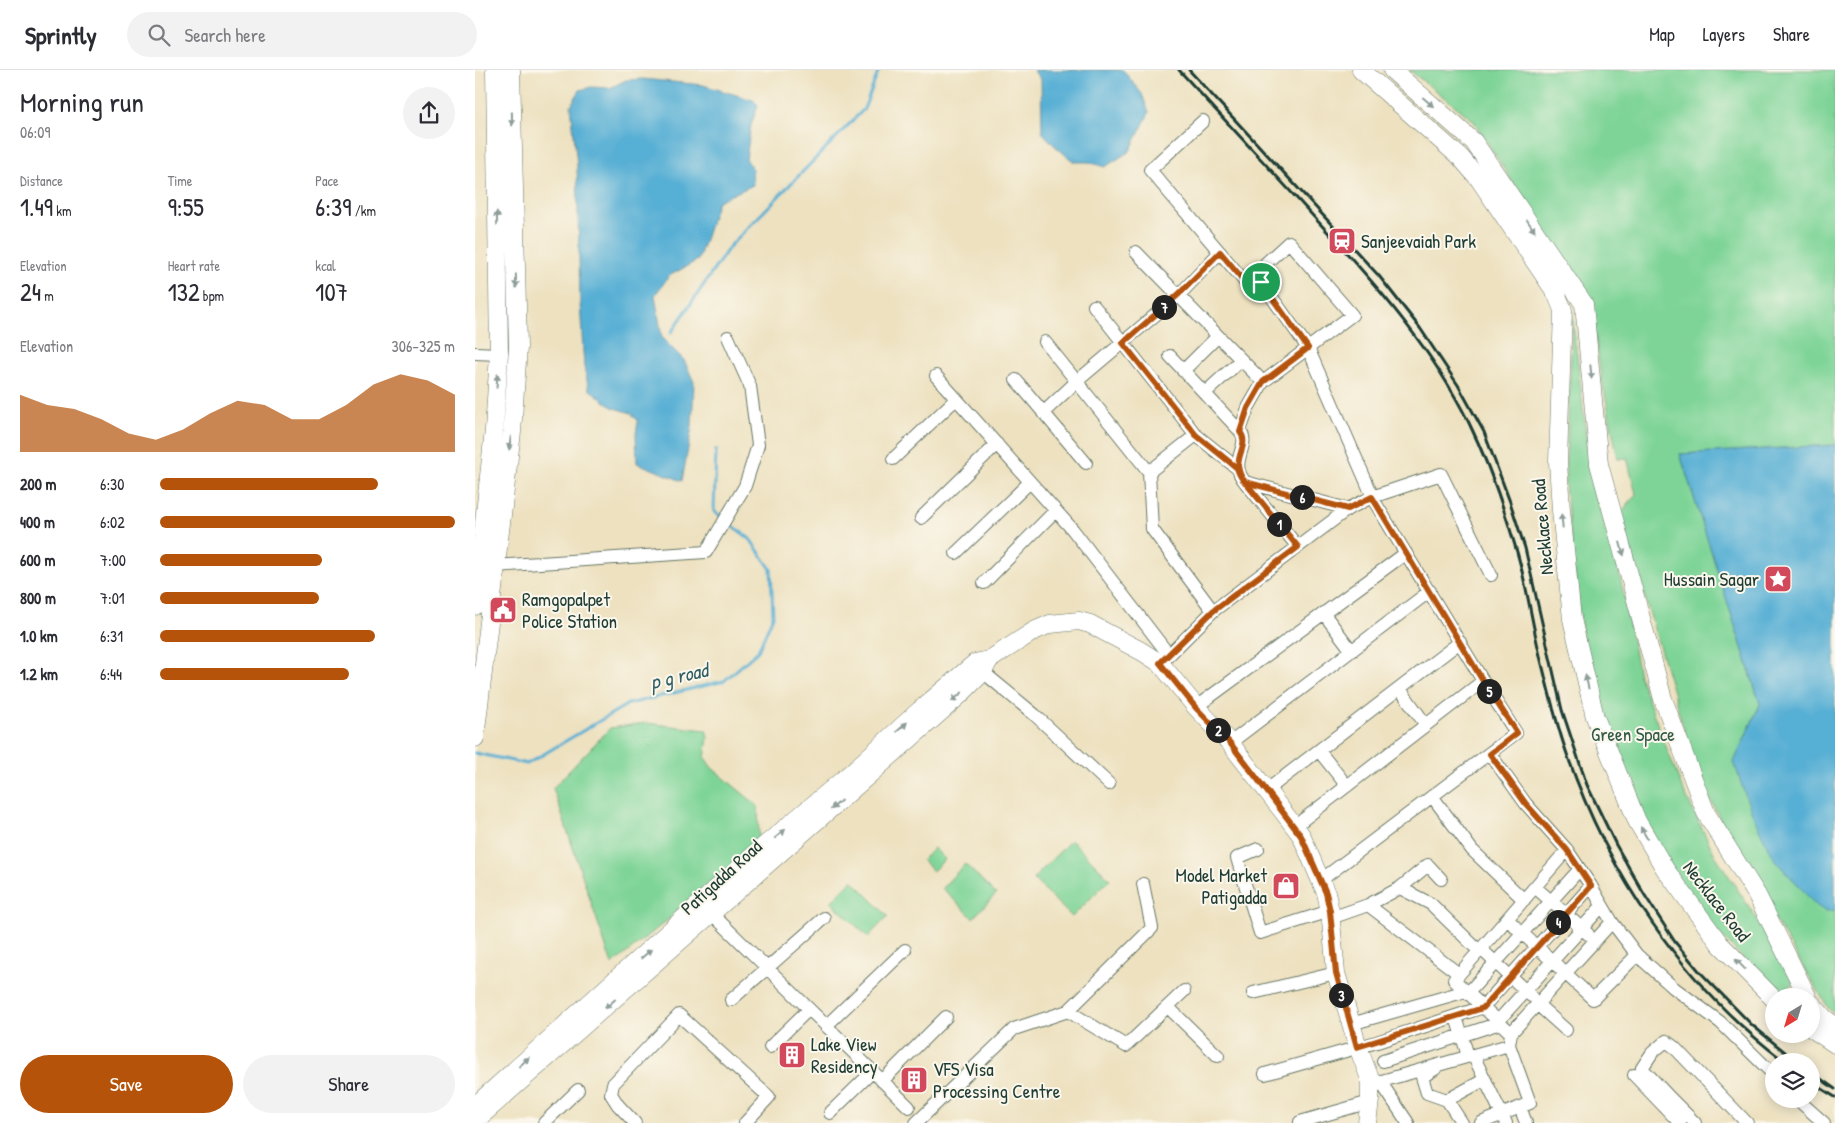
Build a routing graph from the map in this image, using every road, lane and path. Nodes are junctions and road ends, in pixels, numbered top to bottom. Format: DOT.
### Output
graph roads {
  1 [pos="495,70"];
  2 [pos="511,70"];
  3 [pos="1361,70"];
  4 [pos="1392,70"];
  5 [pos="1203,121"];
  6 [pos="1474,142"];
  7 [pos="1461,158"];
  8 [pos="1136,252"];
  9 [pos="1220,252"];
  10 [pos="1266,263"];
  11 [pos="1179,294"];
  12 [pos="1584,304"];
  13 [pos="1093,306"];
  14 [pos="1563,310"];
  15 [pos="1219,336"];
  16 [pos="728,337"];
  17 [pos="1045,342"];
  18 [pos="1123,343"];
  19 [pos="1308,348"];
  20 [pos="475,353"];
  21 [pos="499,354"];
  22 [pos="1170,356"];
  23 [pos="1241,360"];
  24 [pos="1183,371"];
  25 [pos="936,376"];
  26 [pos="1016,380"];
  27 [pos="1077,382"];
  28 [pos="1263,382"];
  29 [pos="1205,393"];
  30 [pos="956,399"];
  31 [pos="1043,413"];
  32 [pos="1240,432"];
  33 [pos="1196,435"];
  34 [pos="997,444"];
  35 [pos="893,459"];
  36 [pos="1086,463"];
  37 [pos="1237,468"];
  38 [pos="1149,472"];
  39 [pos="1030,482"];
  40 [pos="1245,482"];
  41 [pos="1372,497"];
  42 [pos="1348,509"];
  43 [pos="1055,511"];
  44 [pos="921,518"];
  45 [pos="1298,547"];
  46 [pos="956,553"];
  47 [pos="1406,553"];
  48 [pos="1491,575"];
  49 [pos="484,580"];
  50 [pos="984,583"];
  51 [pos="1429,591"];
  52 [pos="475,606"];
  53 [pos="1213,611"];
  54 [pos="1324,614"];
  55 [pos="1460,642"];
  56 [pos="1352,651"];
  57 [pos="1164,659"];
  58 [pos="986,666"];
  59 [pos="1483,681"];
  60 [pos="1400,688"];
  61 [pos="1196,708"];
  62 [pos="1426,725"];
  63 [pos="475,738"];
  64 [pos="1230,743"];
  65 [pos="1319,751"];
  66 [pos="1490,754"];
  67 [pos="1109,784"];
  68 [pos="1347,786"];
  69 [pos="1267,790"];
  70 [pos="1432,796"];
  71 [pos="1295,826"];
  72 [pos="1258,849"];
  73 [pos="1567,850"];
  74 [pos="1579,870"];
  75 [pos="1441,879"];
  76 [pos="1321,880"];
  77 [pos="1143,884"];
  78 [pos="1591,886"];
  79 [pos="1535,887"];
  80 [pos="1400,888"];
  81 [pos="1524,900"];
  82 [pos="1551,901"];
  83 [pos="1368,905"];
  84 [pos="1602,906"];
  85 [pos="707,909"];
  86 [pos="1565,913"];
  87 [pos="1331,915"];
  88 [pos="824,918"];
  89 [pos="1507,919"];
  90 [pos="1612,922"];
  91 [pos="1582,928"];
  92 [pos="1522,934"];
  93 [pos="1595,941"];
  94 [pos="1536,946"];
  95 [pos="905,950"];
  96 [pos="1480,950"];
  97 [pos="1637,955"];
  98 [pos="1552,961"];
  99 [pos="1495,963"];
  100 [pos="767,968"];
  101 [pos="1336,973"];
  102 [pos="1565,973"];
  103 [pos="1459,974"];
  104 [pos="1510,976"];
  105 [pos="1803,988"];
  106 [pos="1525,990"];
  107 [pos="1765,990"];
  108 [pos="1185,991"];
  109 [pos="1467,992"];
  110 [pos="1253,994"];
  111 [pos="731,1000"];
  112 [pos="1538,1003"];
  113 [pos="1168,1007"];
  114 [pos="1483,1008"];
  115 [pos="809,1009"];
  116 [pos="1068,1011"];
  117 [pos="1820,1013"];
  118 [pos="1456,1016"];
  119 [pos="947,1017"];
  120 [pos="1499,1022"];
  121 [pos="1351,1024"];
  122 [pos="826,1026"];
  123 [pos="1835,1026"];
  124 [pos="1417,1029"];
  125 [pos="1565,1030"];
  126 [pos="1820,1034"];
  127 [pos="1461,1035"];
  128 [pos="1510,1039"];
  129 [pos="1377,1042"];
  130 [pos="1835,1044"];
  131 [pos="770,1047"];
  132 [pos="1357,1047"];
  133 [pos="1422,1048"];
  134 [pos="1471,1055"];
  135 [pos="1218,1056"];
  136 [pos="1383,1061"];
  137 [pos="1449,1061"];
  138 [pos="1765,1066"];
  139 [pos="1428,1067"];
  140 [pos="873,1071"];
  141 [pos="1265,1074"];
  142 [pos="1634,1075"];
  143 [pos="1484,1080"];
  144 [pos="882,1081"];
  145 [pos="1379,1081"];
  146 [pos="578,1090"];
  147 [pos="1447,1100"];
  148 [pos="1370,1102"];
  149 [pos="1667,1102"];
  150 [pos="909,1107"];
  151 [pos="1520,1107"];
  152 [pos="1807,1108"];
  153 [pos="830,1113"];
  154 [pos="476,1115"];
  155 [pos="1503,1119"];
  156 [pos="1300,1122"];
  157 [pos="544,1123"];
  158 [pos="635,1123"];
  159 [pos="745,1123"];
  160 [pos="916,1123"];
  161 [pos="1367,1123"];
  162 [pos="1408,1123"];
  163 [pos="1462,1123"];
  164 [pos="1481,1123"];
  165 [pos="1526,1123"];
  166 [pos="1680,1123"];
  167 [pos="1695,1123"];
  168 [pos="1747,1123"];
  169 [pos="1824,1123"];
  21 -- 1 [label="main road, one-way"];
  2 -- 49 [label="main road, one-way"];
  3 -- 7 [label="main road, Necklace Road"];
  4 -- 6 [label="main road, Necklace Road, one-way"];
  5 -- 9 [label="street"];
  6 -- 7 [label="main road"];
  6 -- 12 [label="main road, Necklace Road, one-way"];
  7 -- 14 [label="main road, Necklace Road"];
  8 -- 11 [label="street"];
  9 -- 11 [label="street"];
  9 -- 19 [label="street"];
  10 -- 19 [label="street"];
  11 -- 15 [label="street"];
  11 -- 18 [label="street"];
  12 -- 14 [label="main road"];
  12 -- 105 [label="main road, Necklace Road, one-way"];
  13 -- 18 [label="street"];
  107 -- 14 [label="main road, Necklace Road, one-way"];
  15 -- 23 [label="street"];
  15 -- 24 [label="street"];
  16 -- 49 [label="street"];
  17 -- 27 [label="street"];
  18 -- 27 [label="street"];
  18 -- 33 [label="street"];
  19 -- 28 [label="street"];
  19 -- 41 [label="street"];
  20 -- 21 [label="street"];
  49 -- 21 [label="main road, one-way"];
  22 -- 24 [label="street"];
  23 -- 28 [label="street"];
  23 -- 29 [label="street"];
  24 -- 29 [label="street"];
  25 -- 30 [label="street"];
  26 -- 31 [label="street"];
  27 -- 31 [label="street"];
  27 -- 38 [label="street"];
  28 -- 32 [label="street"];
  29 -- 32 [label="street"];
  30 -- 34 [label="street"];
  30 -- 35 [label="street"];
  31 -- 36 [label="street"];
  32 -- 37 [label="street"];
  33 -- 37 [label="street"];
  33 -- 38 [label="street"];
  34 -- 39 [label="street"];
  34 -- 44 [label="street"];
  37 -- 40 [label="street"];
  38 -- 53 [label="street"];
  39 -- 43 [label="street"];
  39 -- 46 [label="street"];
  40 -- 42 [label="street"];
  40 -- 45 [label="street"];
  41 -- 42 [label="street"];
  41 -- 47 [label="street"];
  41 -- 48 [label="street"];
  42 -- 45 [label="street"];
  43 -- 50 [label="street"];
  43 -- 57 [label="street"];
  45 -- 53 [label="street"];
  47 -- 51 [label="street"];
  47 -- 54 [label="street"];
  49 -- 52 [label="main road"];
  49 -- 63 [label="main road"];
  51 -- 55 [label="street"];
  51 -- 56 [label="street"];
  53 -- 57 [label="street"];
  54 -- 56 [label="street"];
  54 -- 61 [label="street"];
  55 -- 59 [label="street"];
  55 -- 60 [label="street"];
  56 -- 64 [label="street"];
  57 -- 58 [label="main road, Patigadda Road"];
  57 -- 61 [label="main road, Patigadda Road"];
  58 -- 67 [label="street"];
  58 -- 85 [label="main road, Patigadda Road"];
  59 -- 62 [label="street"];
  59 -- 66 [label="street"];
  60 -- 62 [label="street"];
  60 -- 65 [label="street"];
  61 -- 64 [label="main road, Patigadda Road"];
  62 -- 68 [label="street"];
  64 -- 69 [label="main road, Patigadda Road"];
  65 -- 68 [label="street"];
  65 -- 69 [label="street"];
  66 -- 70 [label="street"];
  66 -- 73 [label="street"];
  68 -- 71 [label="street"];
  69 -- 71 [label="main road, Patigadda Road"];
  70 -- 76 [label="street"];
  70 -- 81 [label="street"];
  71 -- 76 [label="main road, Patigadda Road"];
  72 -- 87 [label="street"];
  73 -- 74 [label="street"];
  73 -- 79 [label="street"];
  74 -- 78 [label="street"];
  74 -- 82 [label="street"];
  75 -- 80 [label="street"];
  76 -- 87 [label="main road, Patigadda Road"];
  77 -- 116 [label="street"];
  78 -- 84 [label="street"];
  78 -- 86 [label="street"];
  79 -- 81 [label="street"];
  79 -- 82 [label="street"];
  80 -- 83 [label="street"];
  80 -- 96 [label="street"];
  81 -- 89 [label="street"];
  82 -- 86 [label="street"];
  82 -- 92 [label="street"];
  83 -- 87 [label="street"];
  83 -- 103 [label="street"];
  84 -- 90 [label="street"];
  84 -- 91 [label="street"];
  85 -- 100 [label="street"];
  85 -- 154 [label="main road, Patigadda Road"];
  86 -- 91 [label="street"];
  86 -- 94 [label="street"];
  87 -- 101 [label="main road, Patigadda Road"];
  88 -- 100 [label="street"];
  89 -- 92 [label="street"];
  89 -- 96 [label="street"];
  90 -- 93 [label="street"];
  90 -- 97 [label="street"];
  91 -- 93 [label="street"];
  91 -- 98 [label="street"];
  92 -- 94 [label="street"];
  92 -- 99 [label="street"];
  93 -- 102 [label="street"];
  94 -- 98 [label="street"];
  94 -- 104 [label="street"];
  95 -- 122 [label="street"];
  96 -- 99 [label="street"];
  96 -- 103 [label="street"];
  97 -- 102 [label="street"];
  97 -- 138 [label="street"];
  98 -- 102 [label="street"];
  98 -- 106 [label="street"];
  99 -- 104 [label="street"];
  99 -- 109 [label="street"];
  100 -- 111 [label="street"];
  100 -- 115 [label="street"];
  101 -- 110 [label="street"];
  101 -- 121 [label="main road, Patigadda Road"];
  102 -- 112 [label="street"];
  103 -- 109 [label="street"];
  104 -- 106 [label="street"];
  104 -- 114 [label="street"];
  106 -- 112 [label="street"];
  106 -- 120 [label="street"];
  108 -- 113 [label="street"];
  109 -- 114 [label="street"];
  109 -- 121 [label="street"];
  112 -- 125 [label="street"];
  112 -- 128 [label="street"];
  113 -- 116 [label="street"];
  113 -- 135 [label="street"];
  114 -- 118 [label="street"];
  114 -- 120 [label="street"];
  115 -- 122 [label="street"];
  115 -- 131 [label="street"];
  116 -- 160 [label="street"];
  117 -- 123 [label="main road"];
  118 -- 124 [label="street"];
  118 -- 127 [label="street"];
  119 -- 144 [label="street"];
  120 -- 127 [label="street"];
  120 -- 128 [label="street"];
  121 -- 132 [label="main road, Patigadda Road"];
  122 -- 140 [label="street"];
  124 -- 129 [label="street"];
  124 -- 133 [label="street"];
  126 -- 130 [label="main road"];
  127 -- 133 [label="street"];
  127 -- 134 [label="street"];
  128 -- 134 [label="street"];
  128 -- 151 [label="street"];
  129 -- 132 [label="street"];
  129 -- 136 [label="street"];
  132 -- 141 [label="street"];
  132 -- 145 [label="main road, Patigadda Road"];
  133 -- 136 [label="street"];
  133 -- 139 [label="street"];
  134 -- 137 [label="street"];
  134 -- 143 [label="street"];
  136 -- 145 [label="street"];
  137 -- 139 [label="street"];
  137 -- 147 [label="street"];
  139 -- 145 [label="street"];
  140 -- 144 [label="street"];
  140 -- 153 [label="street"];
  142 -- 149 [label="street"];
  143 -- 147 [label="street"];
  143 -- 155 [label="street"];
  144 -- 150 [label="street"];
  145 -- 148 [label="main road"];
  145 -- 162 [label="street"];
  146 -- 157 [label="street"];
  147 -- 163 [label="street"];
  148 -- 156 [label="street"];
  148 -- 161 [label="main road"];
  149 -- 166 [label="street"];
  149 -- 167 [label="street"];
  149 -- 168 [label="street"];
  151 -- 155 [label="street"];
  151 -- 165 [label="street"];
  152 -- 169 [label="street"];
  155 -- 164 [label="street"];
  158 -- 159 [label="street"];
}
